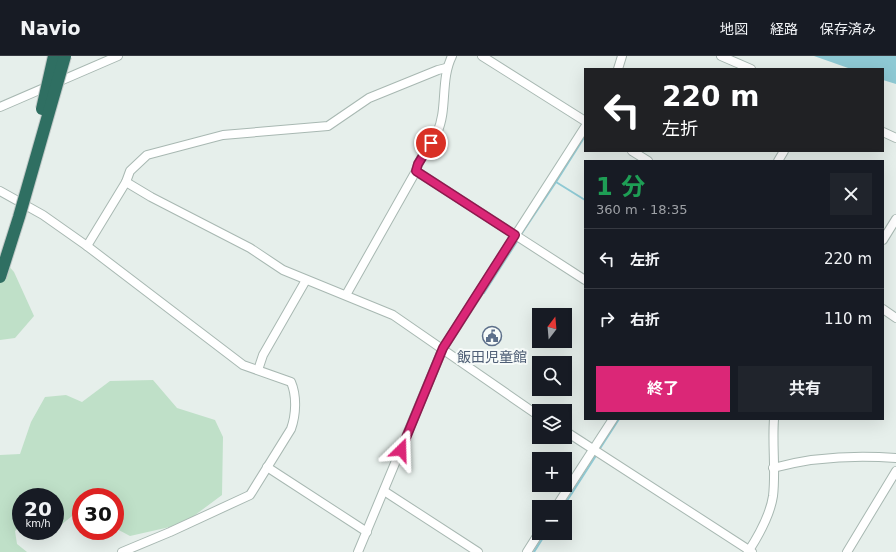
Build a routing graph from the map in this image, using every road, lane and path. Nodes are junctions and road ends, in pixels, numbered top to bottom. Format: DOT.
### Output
graph roads {
  1 [pos="54,56"];
  2 [pos="59,56"];
  3 [pos="65,56"];
  4 [pos="118,56"];
  5 [pos="452,56"];
  6 [pos="482,56"];
  7 [pos="622,56"];
  8 [pos="721,56"];
  9 [pos="446,68"];
  10 [pos="618,68"];
  11 [pos="750,68"];
  12 [pos="0,107"];
  13 [pos="584,120"];
  14 [pos="584,129"];
  15 [pos="884,132"];
  16 [pos="896,138"];
  17 [pos="634,152"];
  18 [pos="646,160"];
  19 [pos="28,165"];
  20 [pos="416,171"];
  21 [pos="126,182"];
  22 [pos="0,191"];
  23 [pos="896,220"];
  24 [pos="515,235"];
  25 [pos="884,238"];
  26 [pos="87,246"];
  27 [pos="0,258"];
  28 [pos="0,277"];
  29 [pos="584,279"];
  30 [pos="306,280"];
  31 [pos="346,295"];
  32 [pos="884,310"];
  33 [pos="896,318"];
  34 [pos="443,348"];
  35 [pos="258,370"];
  36 [pos="532,411"];
  37 [pos="612,420"];
  38 [pos="774,420"];
  39 [pos="572,436"];
  40 [pos="594,449"];
  41 [pos="896,458"];
  42 [pos="267,467"];
  43 [pos="773,468"];
  44 [pos="896,471"];
  45 [pos="384,491"];
  46 [pos="561,500"];
  47 [pos="367,532"];
  48 [pos="535,540"];
  49 [pos="122,552"];
  50 [pos="358,552"];
  51 [pos="478,552"];
  52 [pos="527,552"];
  53 [pos="750,552"];
  54 [pos="846,552"];
  1 -- 19 [label="highway, bridge"];
  2 -- 19 [label="highway, bridge"];
  3 -- 28 [label="highway, bridge"];
  4 -- 12 [label="street"];
  5 -- 9 [label="street"];
  6 -- 13 [label="street"];
  7 -- 10 [label="street"];
  8 -- 11 [label="street"];
  9 -- 20 [label="street"];
  9 -- 21 [label="street"];
  14 -- 24 [label="street"];
  15 -- 16 [label="street"];
  17 -- 18 [label="street"];
  19 -- 27 [label="highway"];
  20 -- 24 [label="street"];
  20 -- 31 [label="street"];
  21 -- 26 [label="street"];
  21 -- 30 [label="street"];
  22 -- 26 [label="street"];
  23 -- 25 [label="street"];
  24 -- 29 [label="street"];
  24 -- 34 [label="street"];
  26 -- 35 [label="street"];
  30 -- 31 [label="street"];
  30 -- 35 [label="street"];
  31 -- 34 [label="street"];
  32 -- 33 [label="street"];
  34 -- 36 [label="street"];
  34 -- 45 [label="street"];
  35 -- 42 [label="street"];
  37 -- 40 [label="street"];
  38 -- 43 [label="street"];
  39 -- 40 [label="street"];
  40 -- 46 [label="street"];
  40 -- 53 [label="street"];
  41 -- 43 [label="street"];
  42 -- 47 [label="street"];
  42 -- 49 [label="street"];
  43 -- 53 [label="street"];
  44 -- 54 [label="street"];
  45 -- 47 [label="street"];
  45 -- 51 [label="street"];
  47 -- 50 [label="street"];
  48 -- 52 [label="street"];
}
